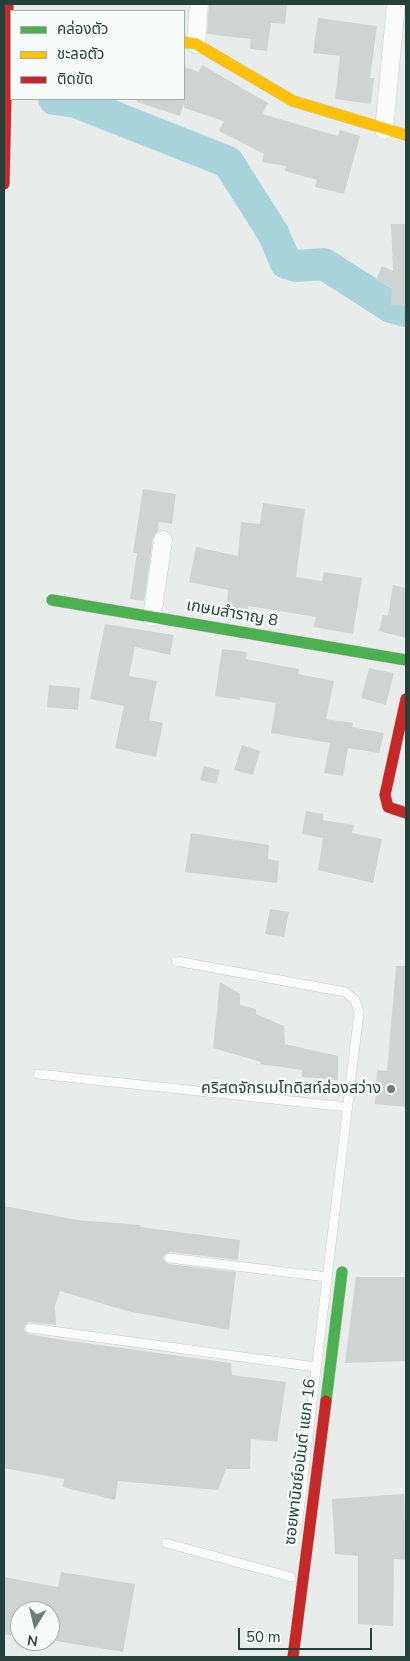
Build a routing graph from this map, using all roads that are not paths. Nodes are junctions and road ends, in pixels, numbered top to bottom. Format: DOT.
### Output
graph roads {
  1 [pos="8,4"];
  2 [pos="199,4"];
  3 [pos="396,4"];
  4 [pos="190,43"];
  5 [pos="384,130"];
  6 [pos="406,135"];
  7 [pos="4,184"];
  8 [pos="163,540"];
  9 [pos="52,600"];
  10 [pos="152,617"];
  11 [pos="406,660"];
  12 [pos="406,699"];
  13 [pos="406,813"];
  14 [pos="176,961"];
  15 [pos="38,1074"];
  16 [pos="348,1107"];
  17 [pos="169,1258"];
  18 [pos="342,1272"];
  19 [pos="327,1277"];
  20 [pos="30,1328"];
  21 [pos="316,1367"];
  22 [pos="296,1539"];
  23 [pos="166,1543"];
  24 [pos="291,1577"];
  25 [pos="289,1614"];
  26 [pos="294,1653"];
  1 -- 7 [label="main road"];
  2 -- 4 [label="street"];
  3 -- 5 [label="street"];
  4 -- 5 [label="main road"];
  5 -- 6 [label="main road"];
  8 -- 10 [label="street"];
  9 -- 10 [label="main road, เกษมสำราญ 8"];
  10 -- 11 [label="main road, เกษมสำราญ 8"];
  12 -- 13 [label="main road"];
  14 -- 16 [label="lane"];
  15 -- 16 [label="lane"];
  16 -- 19 [label="lane"];
  17 -- 19 [label="lane"];
  18 -- 26 [label="main road, ซอยพานิชย์อนันต์ แยก 16"];
  19 -- 21 [label="lane"];
  20 -- 21 [label="lane"];
  21 -- 22 [label="lane"];
  23 -- 24 [label="lane"];
  25 -- 26 [label="lane"];
}
